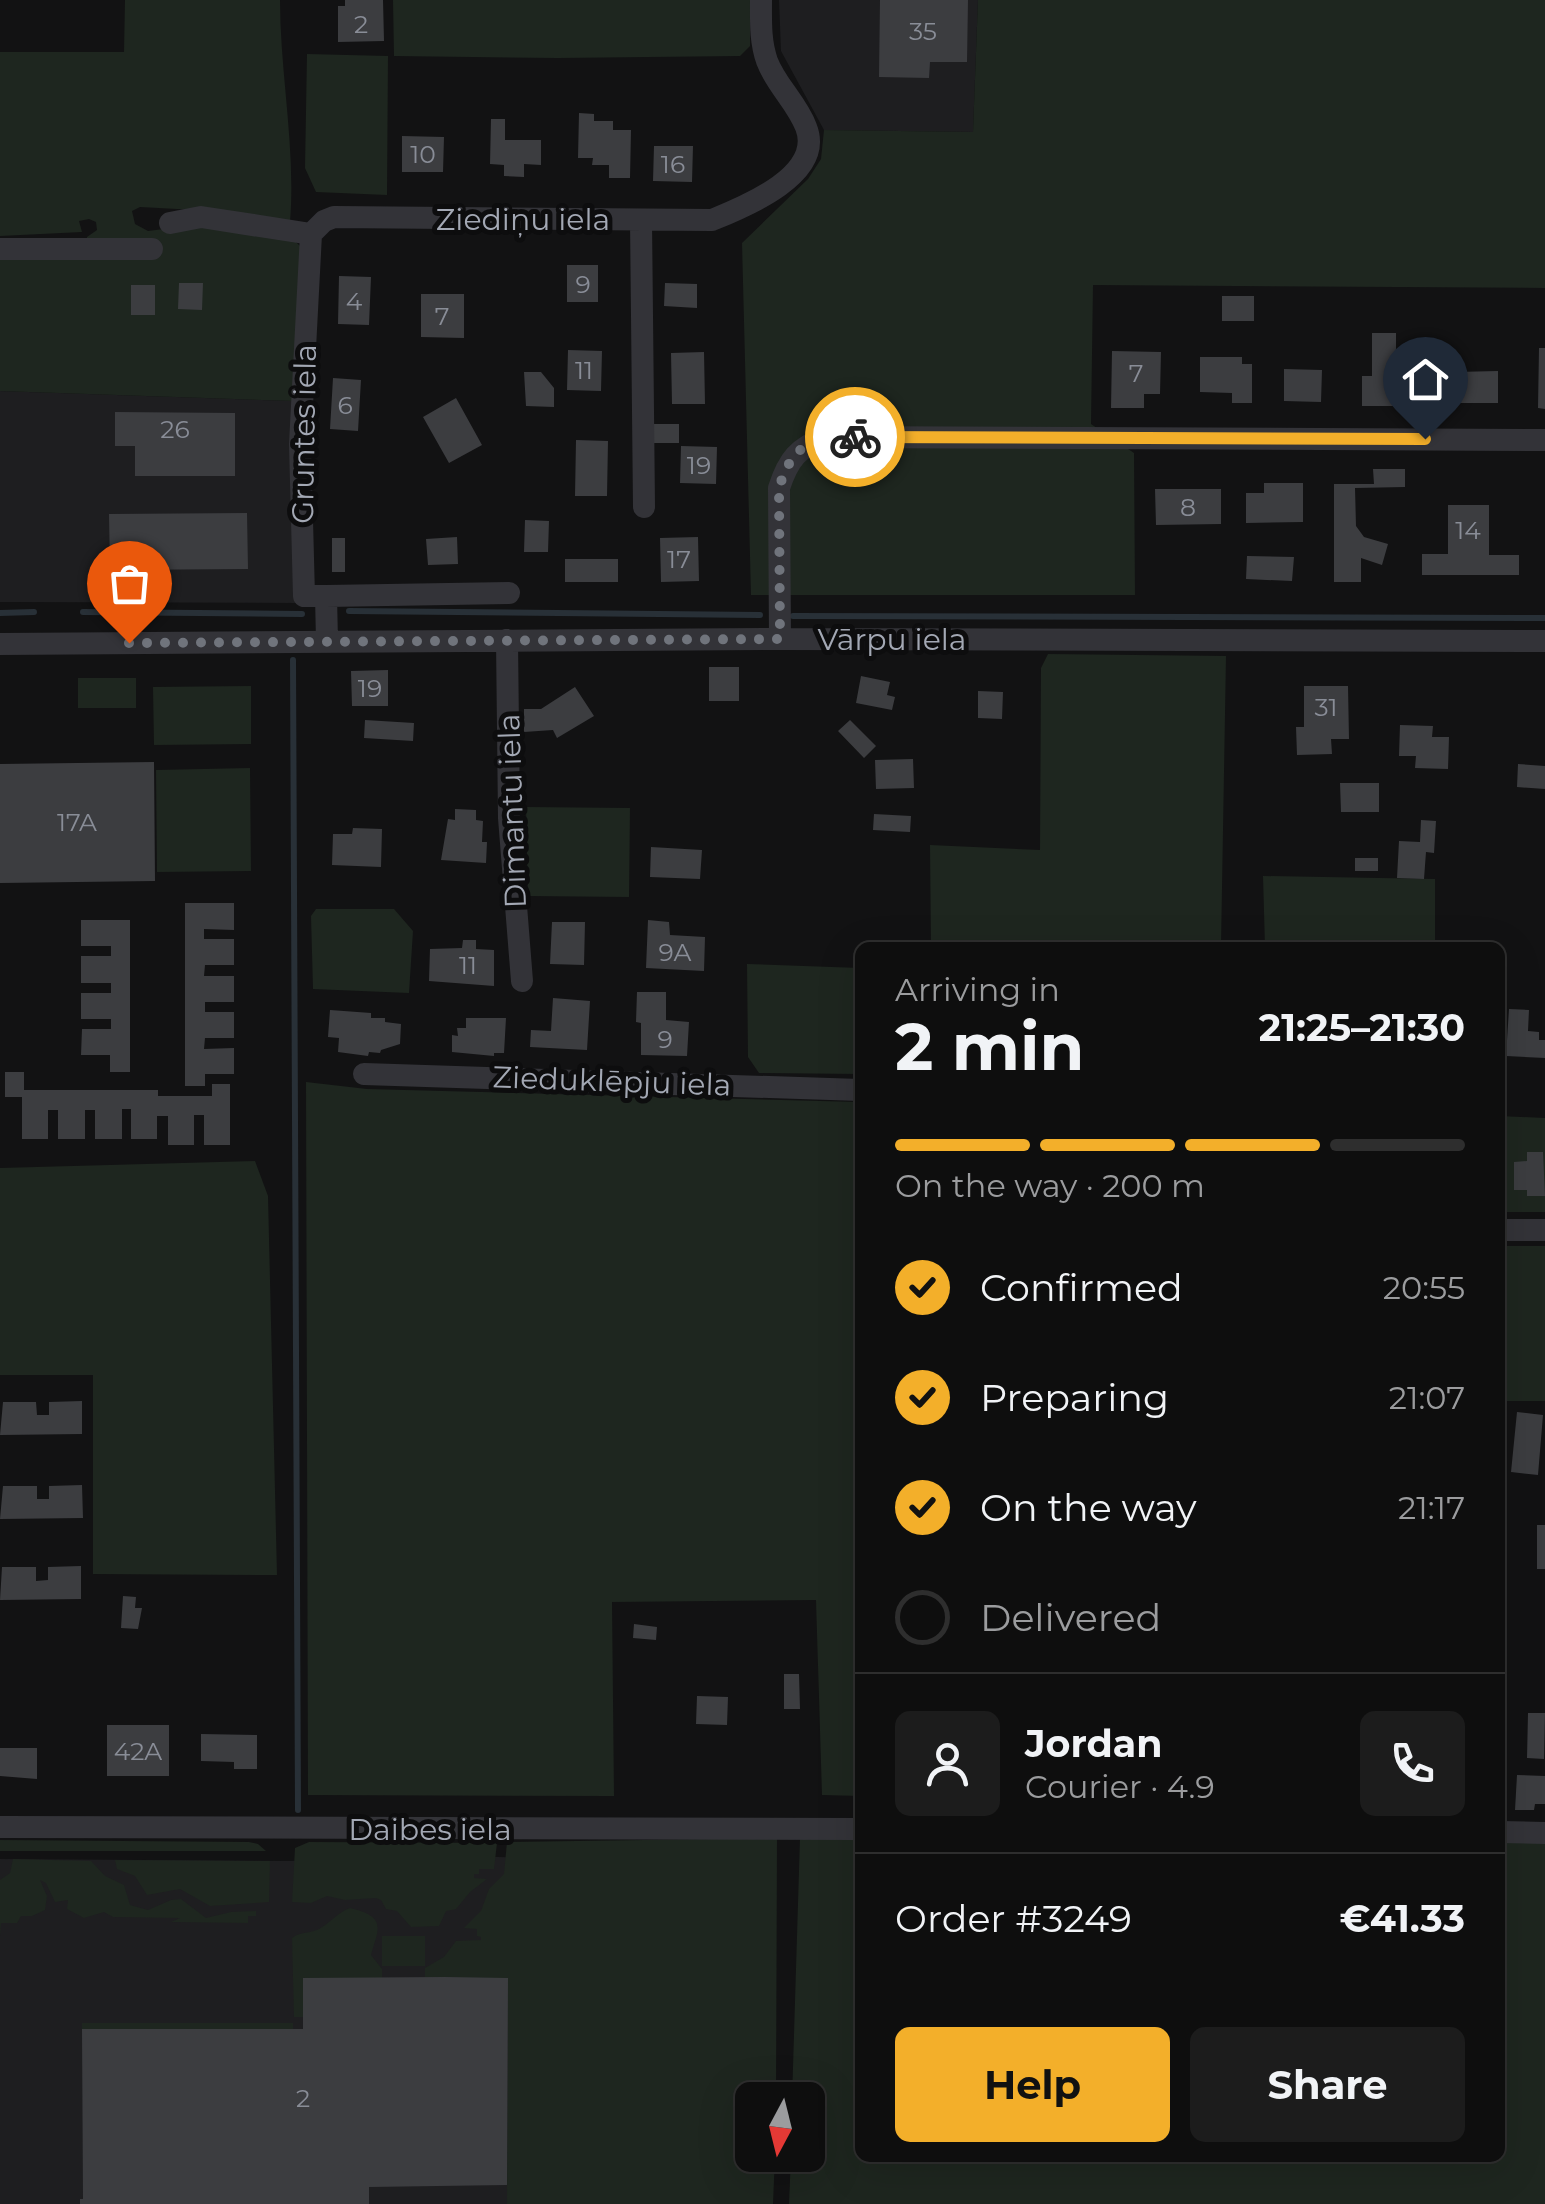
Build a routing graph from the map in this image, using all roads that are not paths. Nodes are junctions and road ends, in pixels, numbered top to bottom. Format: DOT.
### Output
graph roads {
  1 [pos="761,0"];
  2 [pos="641,220"];
  3 [pos="170,223"];
  4 [pos="311,234"];
  5 [pos="0,248"];
  6 [pos="152,249"];
  7 [pos="1545,440"];
  8 [pos="644,507"];
  9 [pos="509,593"];
  10 [pos="326,596"];
  11 [pos="780,639"];
  12 [pos="507,640"];
  13 [pos="326,641"];
  14 [pos="1545,641"];
  15 [pos="0,644"];
  16 [pos="522,982"];
  17 [pos="364,1074"];
  18 [pos="855,1090"];
  19 [pos="1505,1230"];
  20 [pos="1545,1230"];
  21 [pos="0,1827"];
  22 [pos="855,1829"];
  23 [pos="1505,1832"];
  24 [pos="1545,1833"];
  1 -- 2 [label="street, Ziediņu iela"];
  2 -- 4 [label="street, Ziediņu iela"];
  2 -- 8 [label="street"];
  3 -- 4 [label="street"];
  4 -- 10 [label="street, Gruntes iela"];
  5 -- 6 [label="street"];
  7 -- 11 [label="street"];
  9 -- 10 [label="street"];
  10 -- 13 [label="street"];
  11 -- 12 [label="street, Vārpu iela"];
  11 -- 14 [label="street, Vārpu iela"];
  12 -- 13 [label="street, Vārpu iela"];
  12 -- 16 [label="street, Dimantu iela"];
  13 -- 15 [label="street, Vārpu iela"];
  17 -- 18 [label="street, Zieduklēpju iela"];
  19 -- 20 [label="street"];
  21 -- 22 [label="street, Daibes iela"];
  23 -- 24 [label="street"];
}
